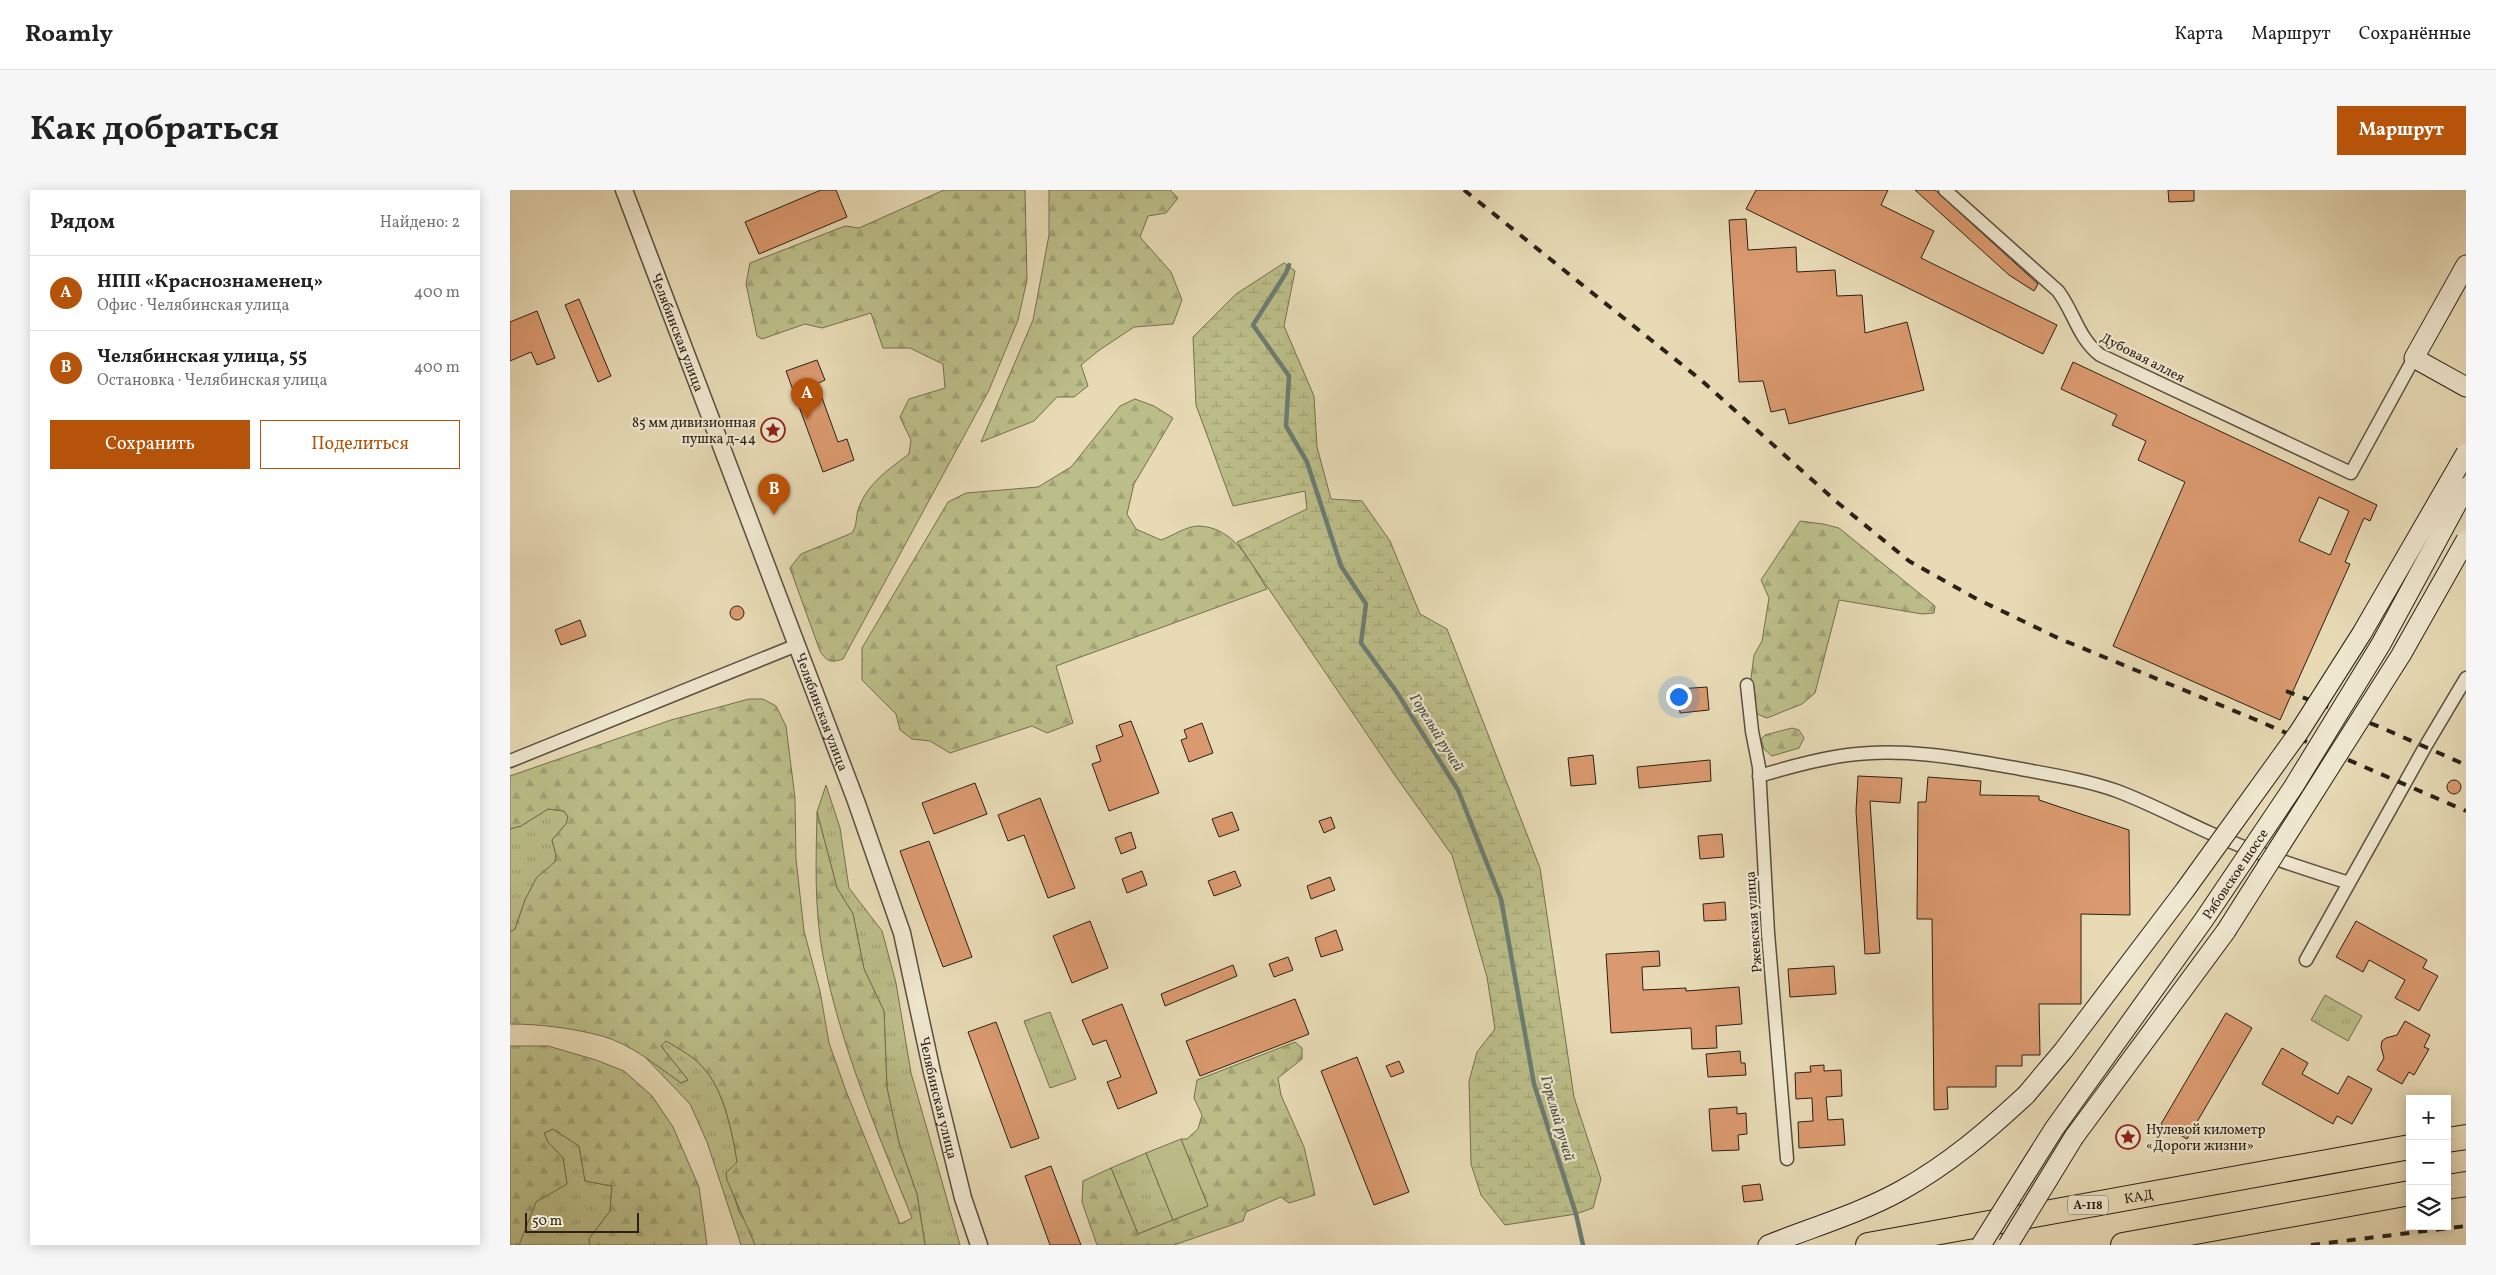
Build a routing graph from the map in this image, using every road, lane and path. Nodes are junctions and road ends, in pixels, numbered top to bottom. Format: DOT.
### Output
graph roads {
  1 [pos="624,190"];
  2 [pos="1945,190"];
  3 [pos="2466,265"];
  4 [pos="2414,358"];
  5 [pos="2466,388"];
  6 [pos="2466,453"];
  7 [pos="2466,487"];
  8 [pos="2466,540"];
  9 [pos="797,646"];
  10 [pos="2466,678"];
  11 [pos="1748,685"];
  12 [pos="510,761"];
  13 [pos="1759,776"];
  14 [pos="2349,883"];
  15 [pos="2306,960"];
  16 [pos="2466,1137"];
  17 [pos="2451,1139"];
  18 [pos="2406,1148"];
  19 [pos="1787,1159"];
  20 [pos="2466,1184"];
  21 [pos="2451,1186"];
  22 [pos="2406,1194"];
  23 [pos="979,1245"];
  24 [pos="1768,1245"];
  25 [pos="1868,1245"];
  26 [pos="1981,1245"];
  27 [pos="2008,1245"];
  28 [pos="2123,1245"];
  1 -- 9 [label="street, Челябинская улица"];
  2 -- 4 [label="street, Дубовая аллея"];
  3 -- 4 [label="main road"];
  4 -- 5 [label="main road"];
  6 -- 24 [label="main road, bridge"];
  7 -- 26 [label="main road, Рябовское шоссе, bridge"];
  8 -- 27 [label="main road, Рябовское шоссе, bridge"];
  9 -- 12 [label="street"];
  9 -- 23 [label="street, Челябинская улица"];
  10 -- 14 [label="street"];
  11 -- 13 [label="street, Ржевская улица"];
  13 -- 14 [label="street"];
  13 -- 19 [label="street, Ржевская улица"];
  14 -- 15 [label="street"];
  16 -- 17 [label="highway"];
  18 -- 25 [label="highway, КАД / А-118"];
  20 -- 21 [label="highway"];
  22 -- 28 [label="highway"];
}
